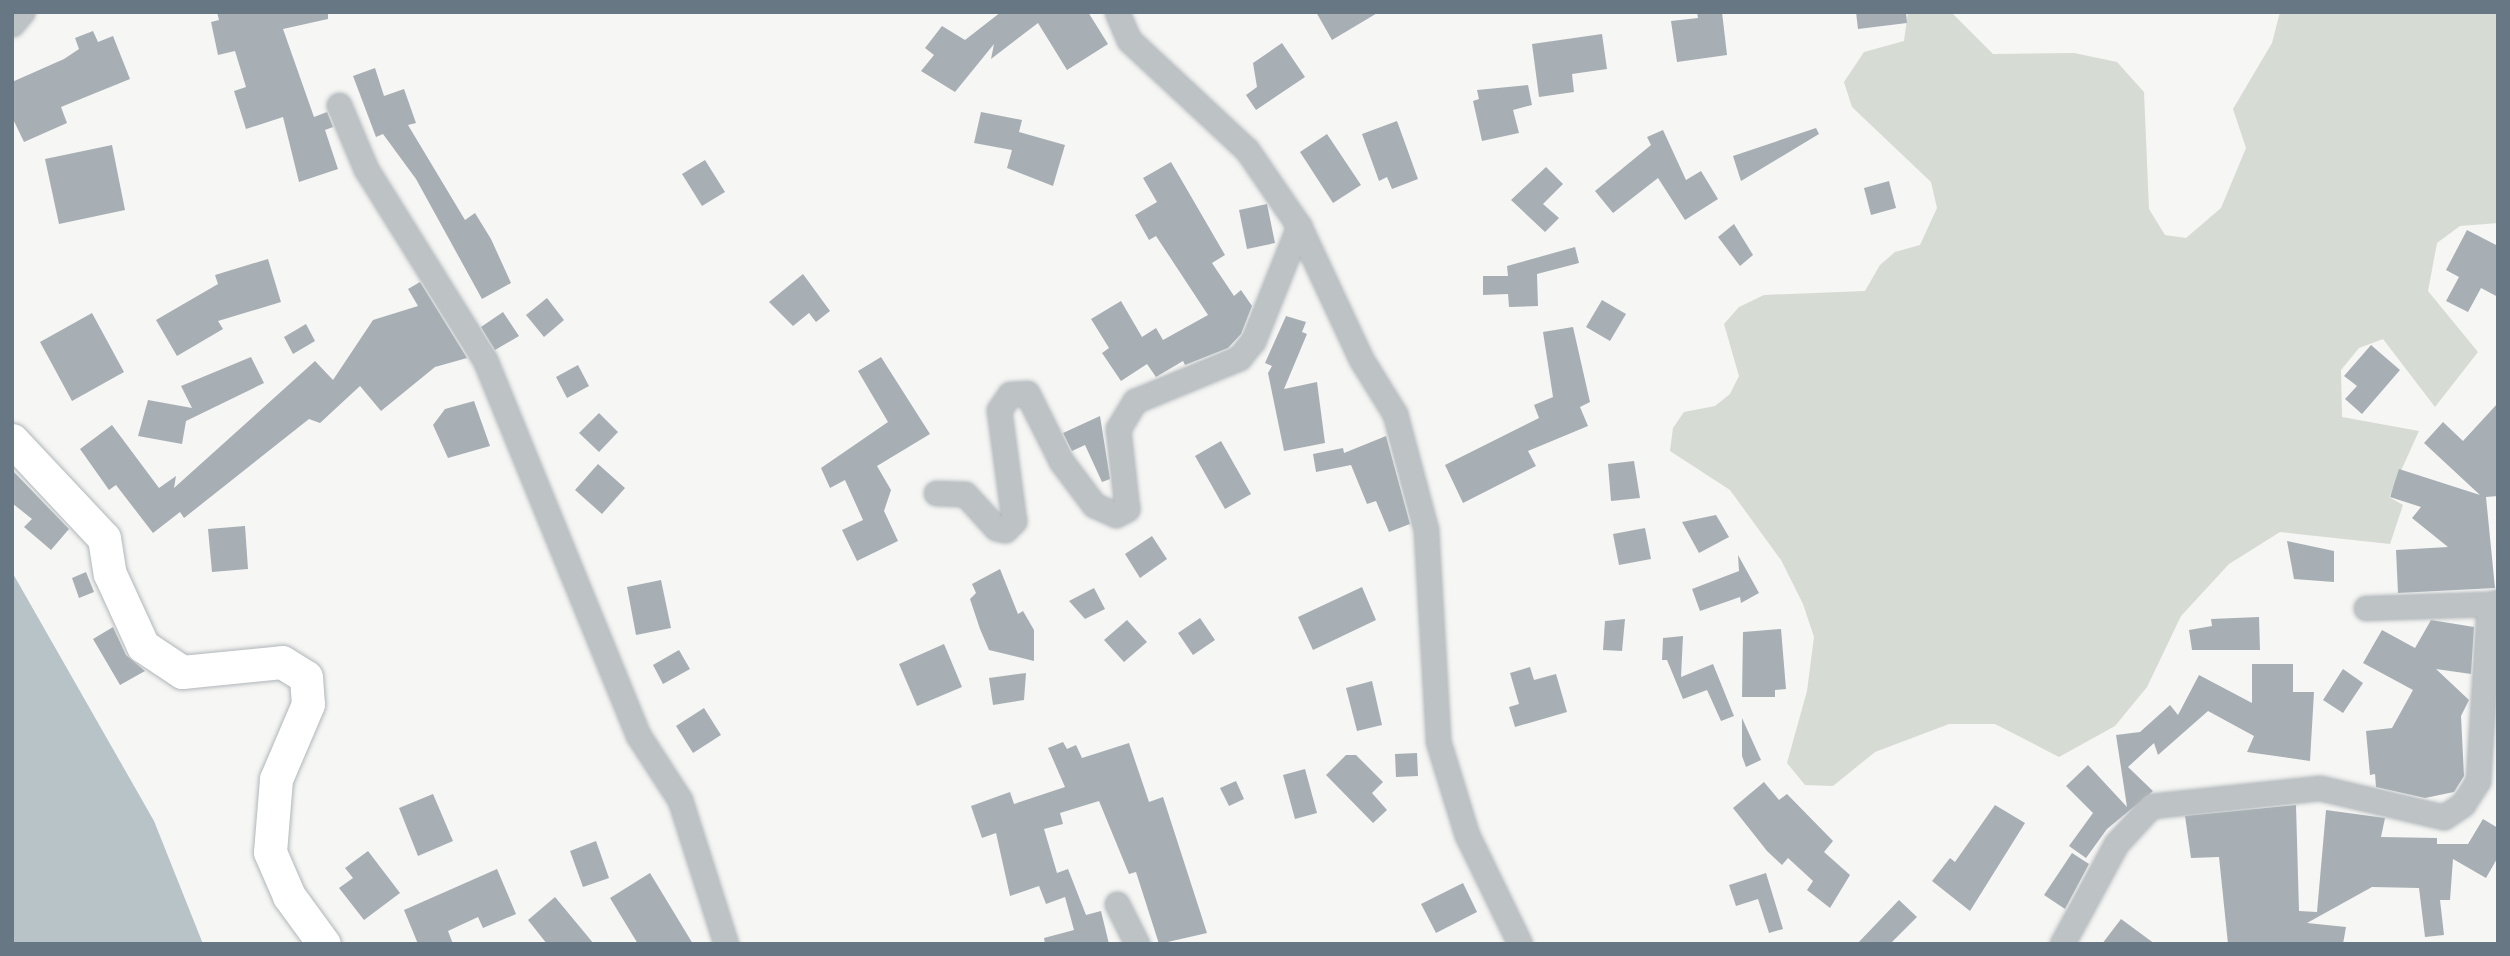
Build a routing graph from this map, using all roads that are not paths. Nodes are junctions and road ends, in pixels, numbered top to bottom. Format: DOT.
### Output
graph roads {
  1 [pos="22,12"];
  2 [pos="1117,12"];
  3 [pos="12,24"];
  4 [pos="339,105"];
  5 [pos="1299,226"];
  6 [pos="12,440"];
  7 [pos="936,493"];
  8 [pos="2493,603"];
  9 [pos="2366,608"];
  10 [pos="1117,904"];
  11 [pos="324,944"];
  12 [pos="726,944"];
  13 [pos="1136,944"];
  14 [pos="1520,944"];
  15 [pos="2062,944"];
  1 -- 3 [label="street"];
  2 -- 5 [label="street"];
  4 -- 12 [label="street"];
  5 -- 7 [label="street"];
  5 -- 14 [label="street"];
  6 -- 11 [label="street"];
  8 -- 9 [label="street"];
  8 -- 15 [label="street"];
  10 -- 13 [label="street"];
}
